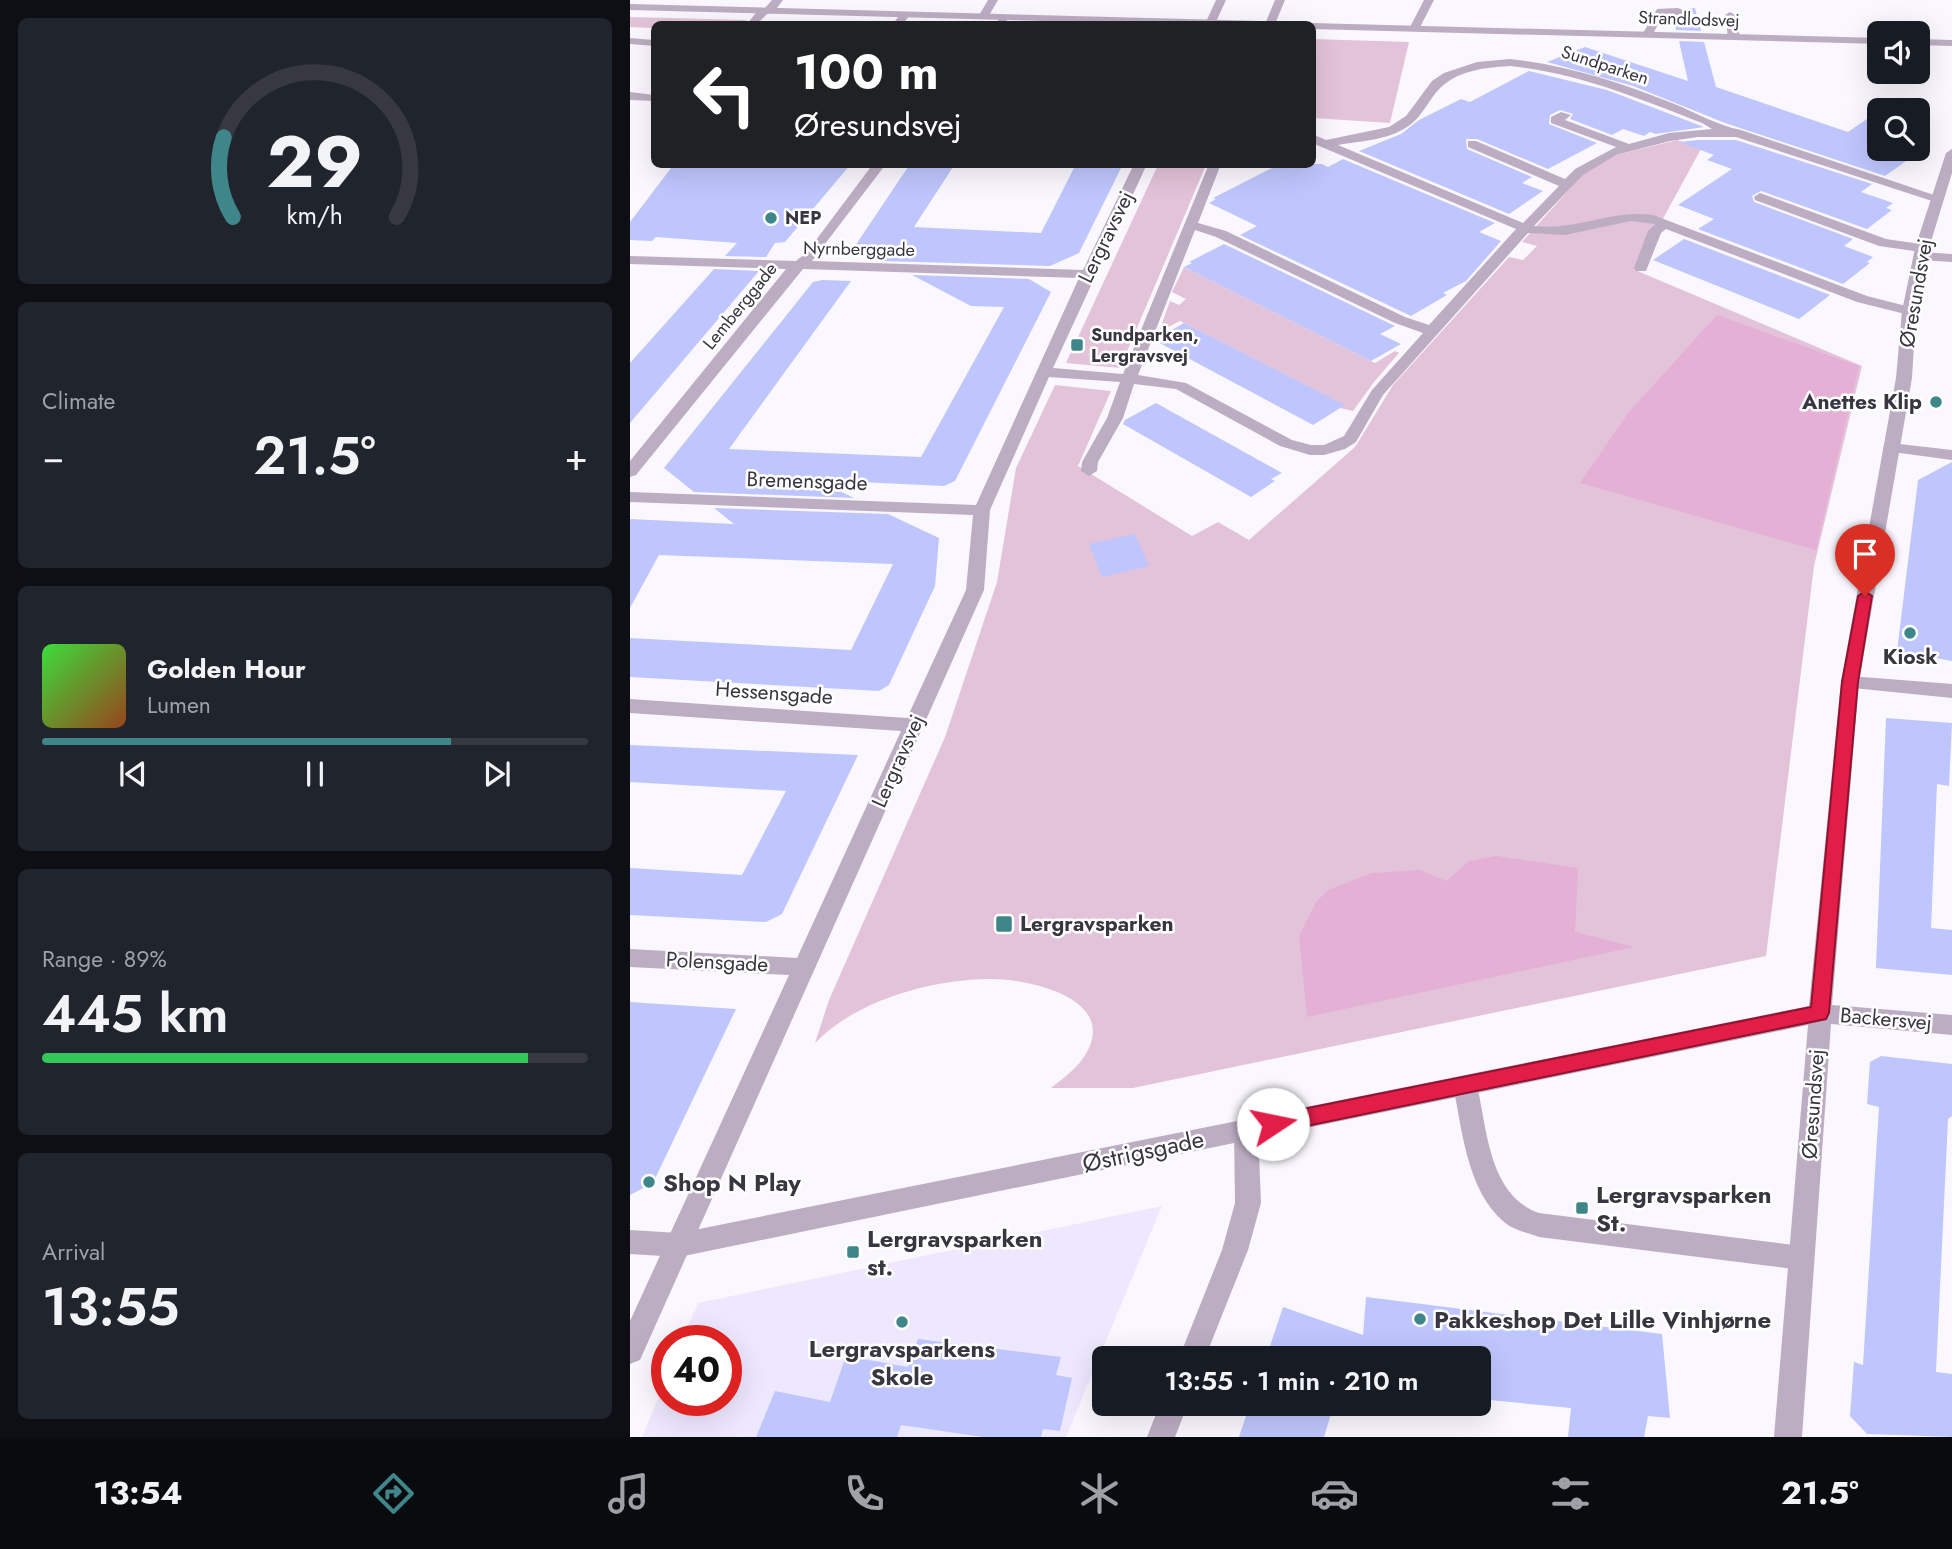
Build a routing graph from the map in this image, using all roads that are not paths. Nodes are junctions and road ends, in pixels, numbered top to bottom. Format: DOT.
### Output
graph roads {
  1 [pos="778,0"];
  2 [pos="993,0"];
  3 [pos="1222,0"];
  4 [pos="1280,0"];
  5 [pos="1429,0"];
  6 [pos="630,8"];
  7 [pos="766,11"];
  8 [pos="1687,14"];
  9 [pos="1730,15"];
  10 [pos="983,17"];
  11 [pos="902,20"];
  12 [pos="755,21"];
  13 [pos="1002,21"];
  14 [pos="1212,21"];
  15 [pos="1271,21"];
  16 [pos="1316,26"];
  17 [pos="1414,29"];
  18 [pos="1647,35"];
  19 [pos="1734,37"];
  20 [pos="630,41"];
  21 [pos="1867,41"];
  22 [pos="1930,42"];
  23 [pos="651,43"];
  24 [pos="1952,43"];
  25 [pos="630,96"];
  26 [pos="651,97"];
  27 [pos="1565,114"];
  28 [pos="1723,131"];
  29 [pos="1316,139"];
  30 [pos="1328,143"];
  31 [pos="1472,144"];
  32 [pos="1626,147"];
  33 [pos="1952,153"];
  34 [pos="877,168"];
  35 [pos="1139,168"];
  36 [pos="1213,168"];
  37 [pos="1566,184"];
  38 [pos="1760,197"];
  39 [pos="1937,198"];
  40 [pos="1665,223"];
  41 [pos="1191,225"];
  42 [pos="1524,228"];
  43 [pos="1922,252"];
  44 [pos="1952,258"];
  45 [pos="632,262"];
  46 [pos="796,267"];
  47 [pos="1641,268"];
  48 [pos="1088,274"];
  49 [pos="1909,311"];
  50 [pos="1431,331"];
  51 [pos="1044,372"];
  52 [pos="1128,380"];
  53 [pos="1891,448"];
  54 [pos="1952,455"];
  55 [pos="1089,471"];
  56 [pos="630,472"];
  57 [pos="630,497"];
  58 [pos="982,510"];
  59 [pos="1850,682"];
  60 [pos="1952,691"];
  61 [pos="630,706"];
  62 [pos="915,725"];
  63 [pos="630,958"];
  64 [pos="804,967"];
  65 [pos="1820,1013"];
  66 [pos="1952,1025"];
  67 [pos="1465,1085"];
  68 [pos="1246,1130"];
  69 [pos="630,1242"];
  70 [pos="679,1245"];
  71 [pos="1801,1258"];
  72 [pos="1197,1346"];
  73 [pos="630,1351"];
  74 [pos="1169,1416"];
  75 [pos="1161,1437"];
  76 [pos="1788,1437"];
  1 -- 7 [label="street"];
  2 -- 10 [label="street"];
  3 -- 14 [label="street"];
  4 -- 15 [label="street"];
  5 -- 17 [label="street"];
  6 -- 7 [label="street"];
  7 -- 11 [label="street"];
  7 -- 12 [label="street"];
  8 -- 18 [label="street"];
  9 -- 19 [label="street"];
  10 -- 11 [label="street"];
  10 -- 13 [label="street"];
  16 -- 17 [label="street, Strandlodsvej"];
  17 -- 18 [label="street, Strandlodsvej"];
  18 -- 19 [label="street, Strandlodsvej"];
  19 -- 21 [label="street, Strandlodsvej"];
  20 -- 23 [label="street"];
  22 -- 24 [label="street"];
  25 -- 26 [label="street"];
  27 -- 32 [label="street"];
  28 -- 30 [label="street, Sundparken"];
  28 -- 32 [label="street, Sundparken"];
  28 -- 39 [label="street, Sundparken"];
  29 -- 30 [label="street, Sundparken"];
  30 -- 42 [label="street, Sundparken"];
  31 -- 37 [label="street"];
  32 -- 37 [label="street, Sundparken"];
  33 -- 39 [label="street, Øresundsvej"];
  34 -- 46 [label="street, Lemberggade"];
  35 -- 48 [label="street, Lergravsvej"];
  36 -- 41 [label="street"];
  37 -- 42 [label="street, Sundparken"];
  38 -- 43 [label="street"];
  39 -- 43 [label="street, Øresundsvej"];
  40 -- 42 [label="street, Sundparken"];
  40 -- 47 [label="street"];
  40 -- 49 [label="street, Sundparken"];
  41 -- 50 [label="street"];
  41 -- 52 [label="street"];
  42 -- 50 [label="street, Sundparken"];
  43 -- 44 [label="street"];
  43 -- 49 [label="street, Øresundsvej"];
  45 -- 46 [label="street, Nyrnberggade"];
  46 -- 48 [label="street, Nyrnberggade"];
  46 -- 56 [label="street, Lemberggade"];
  48 -- 51 [label="street, Lergravsvej"];
  49 -- 53 [label="street, Øresundsvej"];
  50 -- 52 [label="street, Sundparken"];
  51 -- 52 [label="street, Sundparken"];
  51 -- 58 [label="street, Lergravsvej"];
  52 -- 55 [label="street"];
  53 -- 54 [label="street"];
  53 -- 59 [label="street, Øresundsvej"];
  57 -- 58 [label="street, Bremensgade"];
  58 -- 62 [label="street, Lergravsvej"];
  59 -- 60 [label="street"];
  59 -- 65 [label="street, Øresundsvej"];
  61 -- 62 [label="street, Hessensgade"];
  62 -- 64 [label="street, Lergravsvej"];
  63 -- 64 [label="street, Polensgade"];
  64 -- 70 [label="street, Lergravsvej"];
  65 -- 66 [label="street, Backersvej"];
  65 -- 67 [label="street, Østrigsgade"];
  65 -- 71 [label="street, Øresundsvej"];
  67 -- 68 [label="street, Østrigsgade"];
  67 -- 71 [label="street"];
  68 -- 70 [label="street, Østrigsgade"];
  68 -- 72 [label="street"];
  69 -- 70 [label="street, Østrigsgade"];
  70 -- 73 [label="street, Lergravsvej"];
  71 -- 76 [label="street, Øresundsvej"];
  74 -- 75 [label="street"];
}
